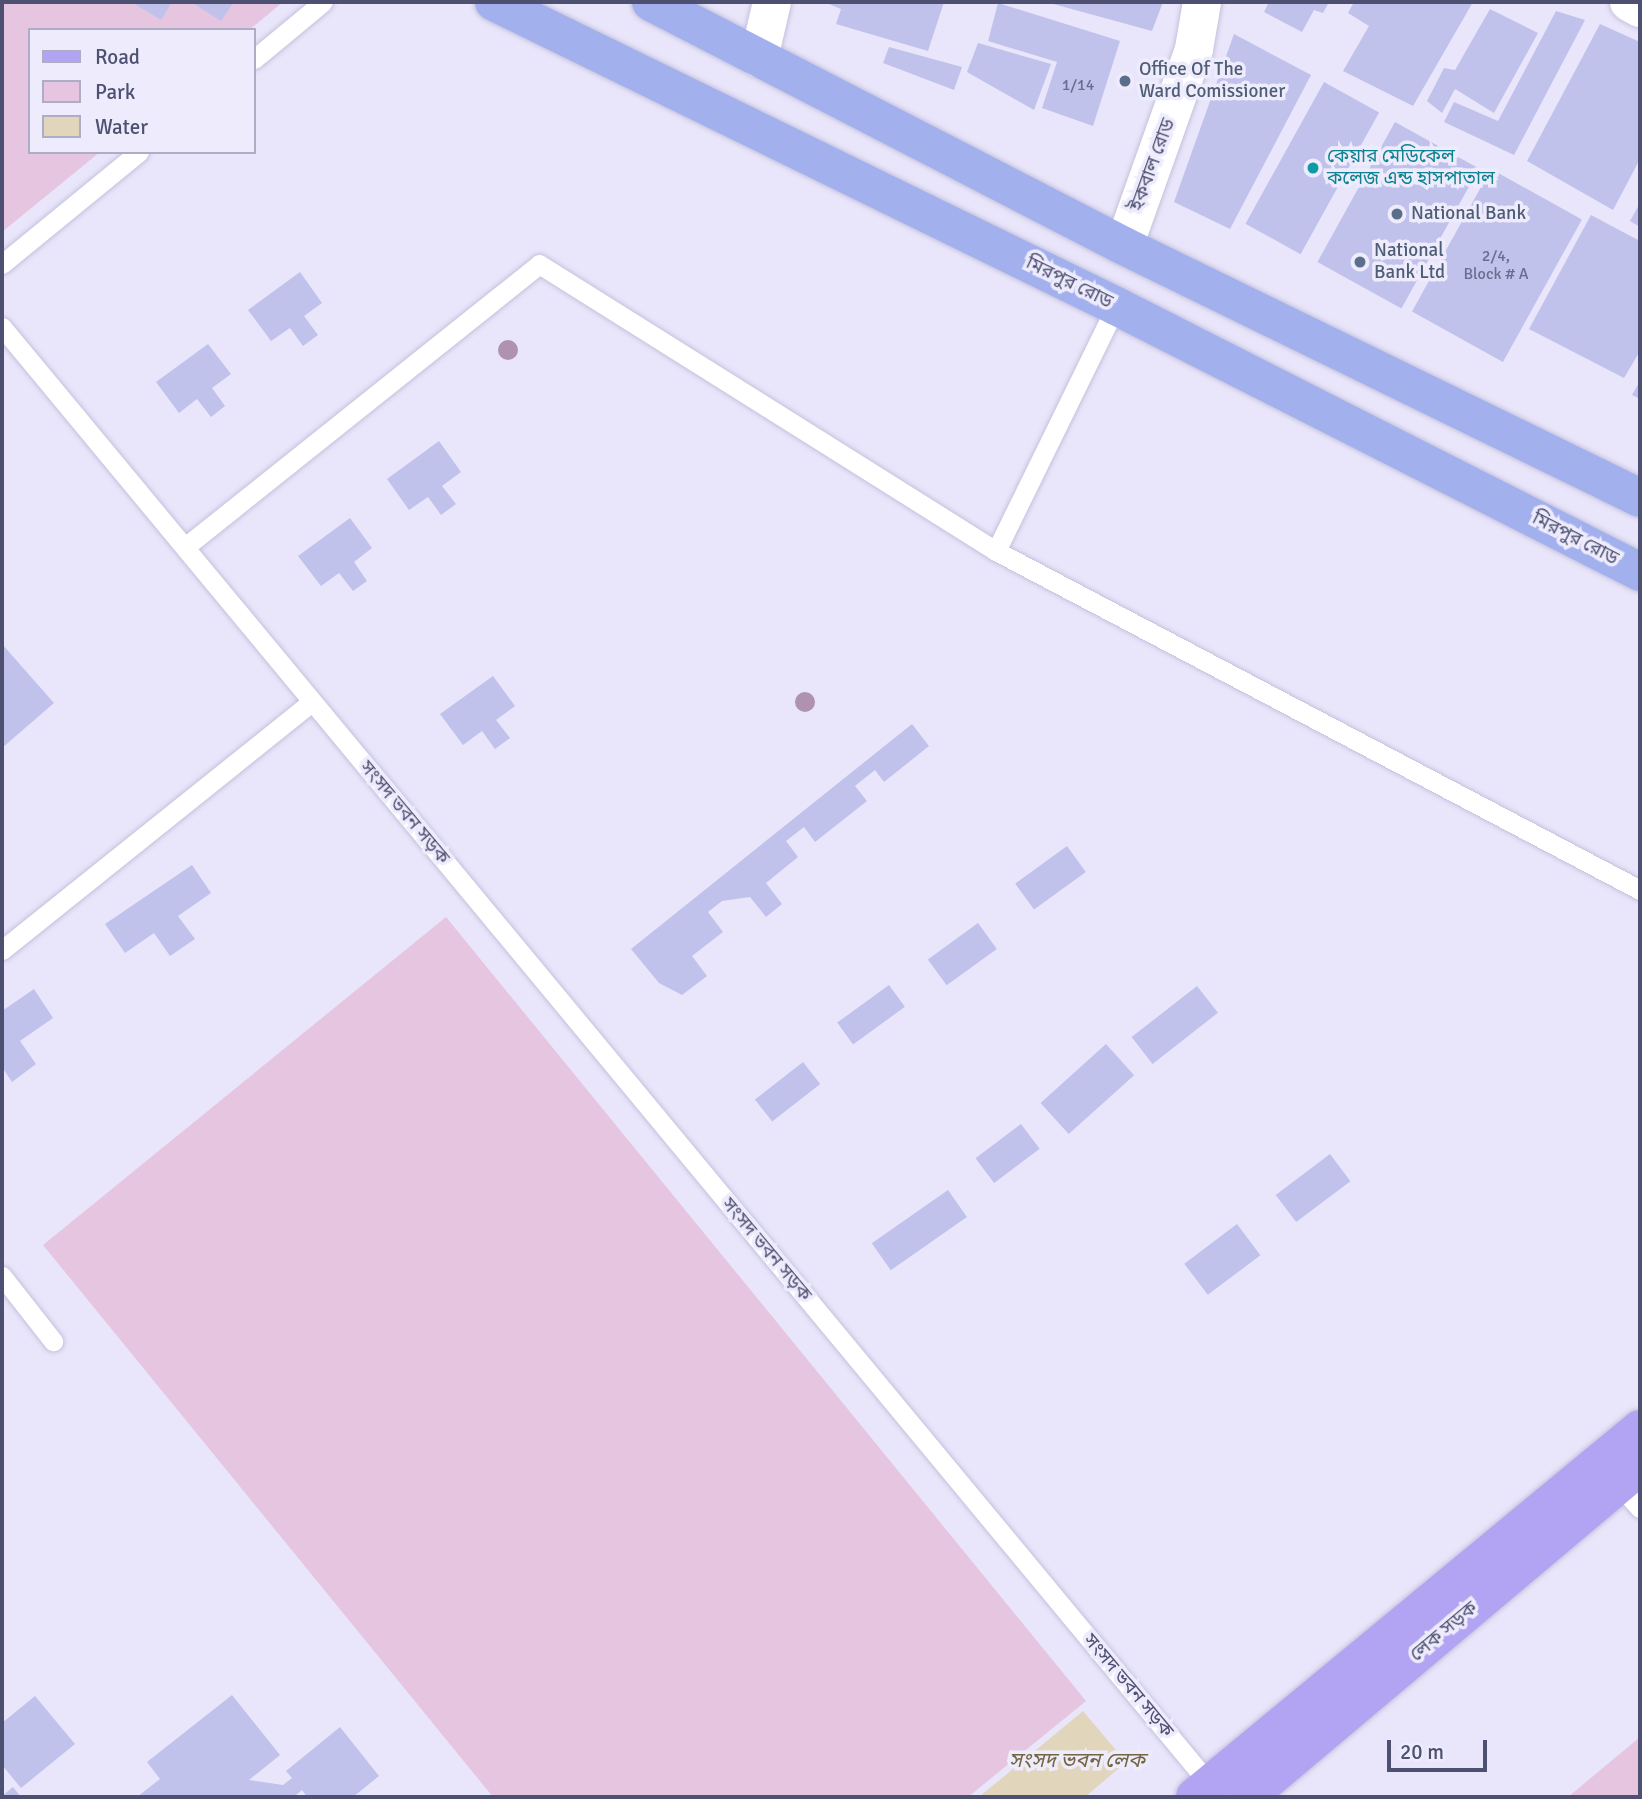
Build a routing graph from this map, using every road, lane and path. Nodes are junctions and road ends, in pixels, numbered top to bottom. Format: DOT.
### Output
graph roads {
  1 [pos="323,2"];
  2 [pos="494,2"];
  3 [pos="652,2"];
  4 [pos="772,2"];
  5 [pos="1202,2"];
  6 [pos="1629,2"];
  7 [pos="1640,8"];
  8 [pos="256,56"];
  9 [pos="759,58"];
  10 [pos="137,154"];
  11 [pos="1124,246"];
  12 [pos="2,264"];
  13 [pos="1116,306"];
  14 [pos="2,327"];
  15 [pos="1640,498"];
  16 [pos="185,547"];
  17 [pos="996,551"];
  18 [pos="1640,572"];
  19 [pos="312,702"];
  20 [pos="1640,890"];
  21 [pos="2,950"];
  22 [pos="2,1276"];
  23 [pos="52,1340"];
  24 [pos="1640,1429"];
  25 [pos="1633,1486"];
  26 [pos="1209,1793"];
  27 [pos="1247,1797"];
  1 -- 8 [label="lane"];
  2 -- 13 [label="highway, মিরপুর রোড"];
  3 -- 9 [label="highway"];
  4 -- 9 [label="street"];
  5 -- 11 [label="street, ইকবাল রোড"];
  6 -- 7 [label="street"];
  9 -- 11 [label="highway"];
  10 -- 12 [label="lane"];
  11 -- 15 [label="highway"];
  13 -- 17 [label="lane"];
  13 -- 18 [label="highway, মিরপুর রোড"];
  14 -- 16 [label="lane, সংসদ ভবন সড়ক"];
  16 -- 17 [label="lane"];
  16 -- 19 [label="lane, সংসদ ভবন সড়ক"];
  17 -- 20 [label="lane"];
  19 -- 21 [label="lane"];
  19 -- 26 [label="lane, সংসদ ভবন সড়ক"];
  22 -- 23 [label="lane"];
  24 -- 26 [label="main road"];
  25 -- 27 [label="main road, লেক সড়ক"];
}
